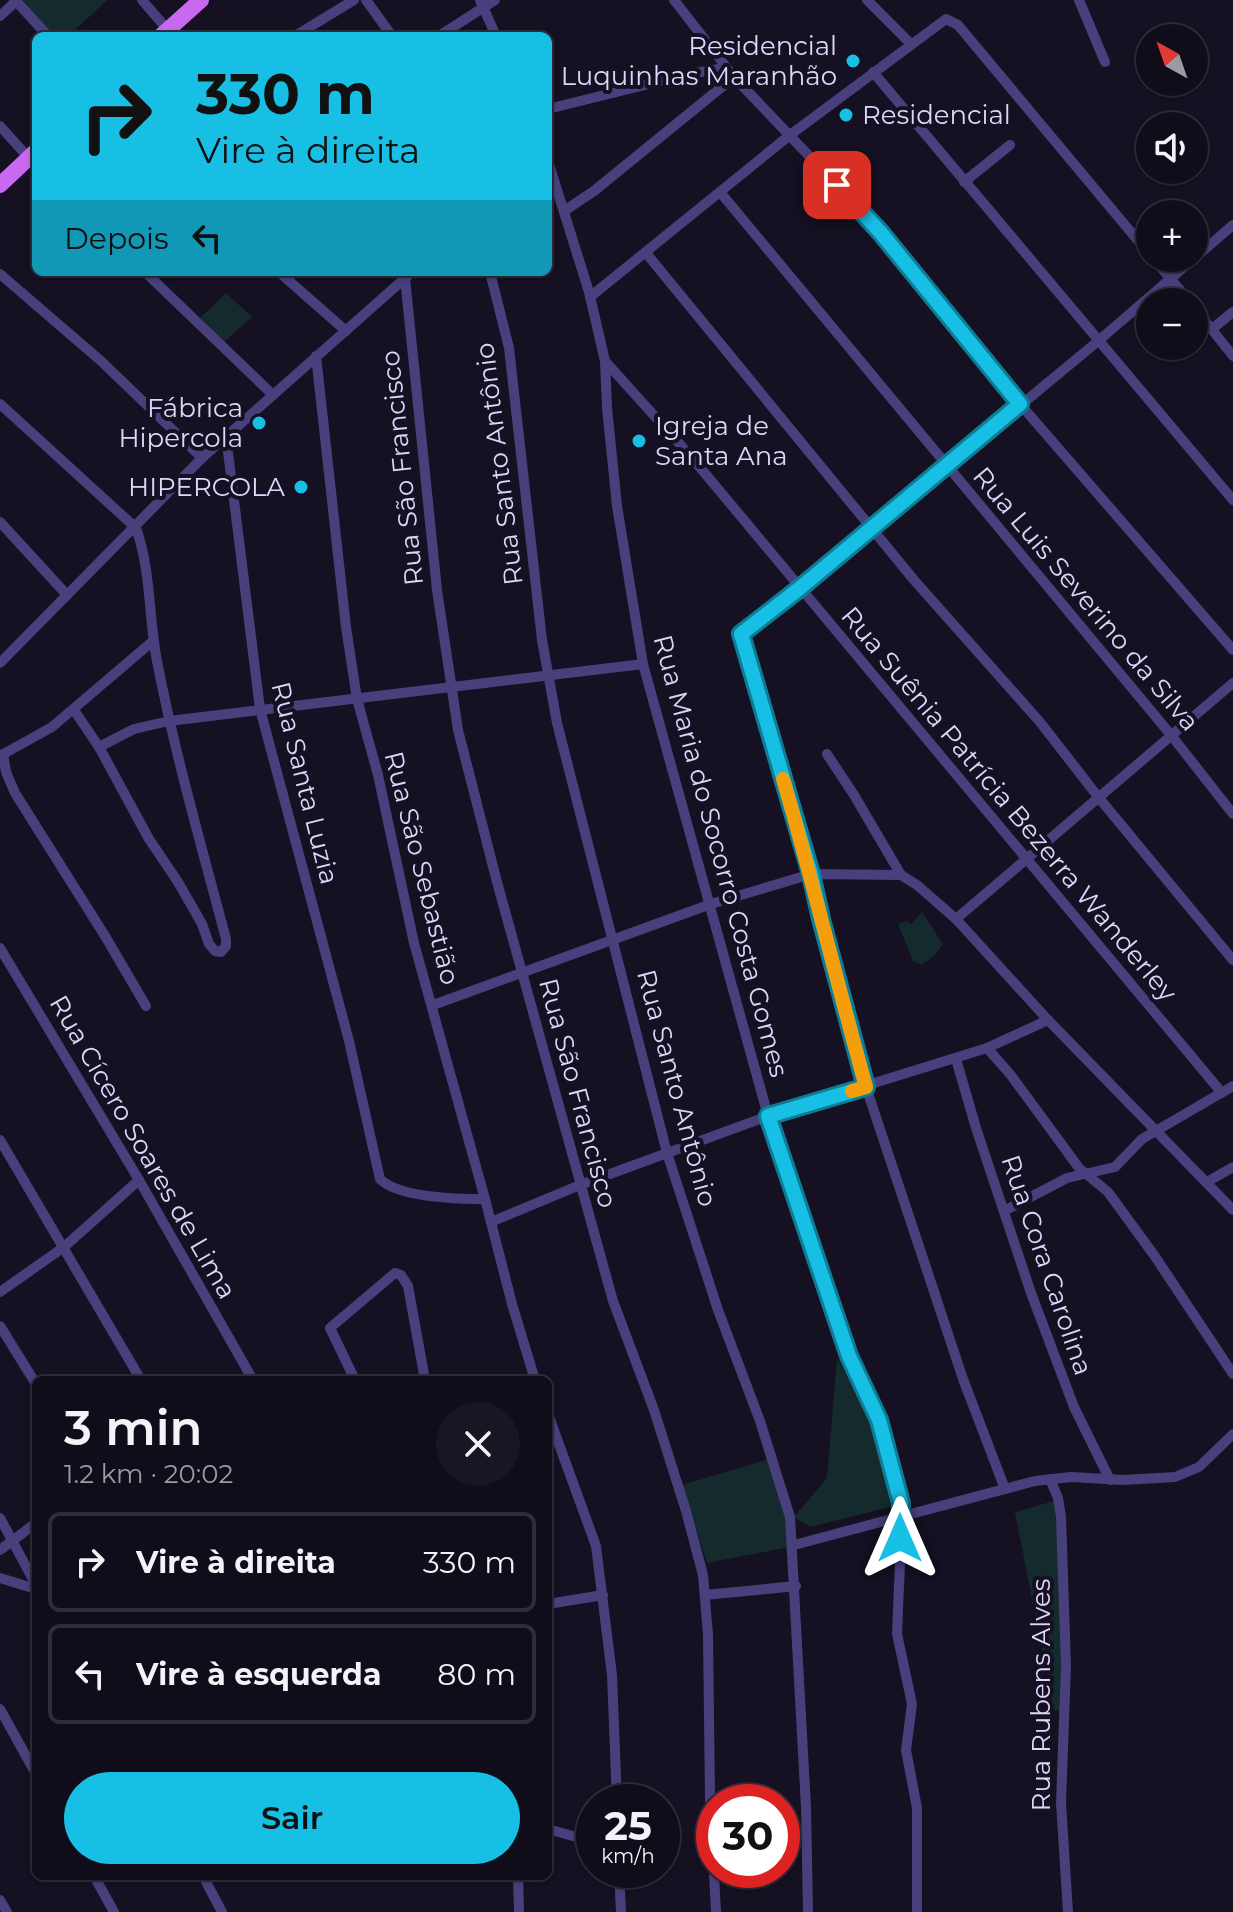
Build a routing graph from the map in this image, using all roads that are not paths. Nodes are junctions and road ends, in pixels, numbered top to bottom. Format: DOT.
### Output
graph roads {
  1 [pos="16,0"];
  2 [pos="142,0"];
  3 [pos="201,0"];
  4 [pos="354,0"];
  5 [pos="366,0"];
  6 [pos="495,0"];
  7 [pos="674,0"];
  8 [pos="867,0"];
  9 [pos="1079,0"];
  10 [pos="481,4"];
  11 [pos="0,16"];
  12 [pos="44,32"];
  13 [pos="166,32"];
  14 [pos="169,32"];
  15 [pos="302,32"];
  16 [pos="389,32"];
  17 [pos="444,32"];
  18 [pos="494,32"];
  19 [pos="911,44"];
  20 [pos="1105,62"];
  21 [pos="725,68"];
  22 [pos="873,72"];
  23 [pos="734,77"];
  24 [pos="552,108"];
  25 [pos="0,126"];
  26 [pos="790,135"];
  27 [pos="1010,145"];
  28 [pos="32,157"];
  29 [pos="32,159"];
  30 [pos="964,182"];
  31 [pos="0,185"];
  32 [pos="552,185"];
  33 [pos="720,192"];
  34 [pos="564,211"];
  35 [pos="1233,225"];
  36 [pos="1136,238"];
  37 [pos="646,253"];
  38 [pos="1164,272"];
  39 [pos="1,276"];
  40 [pos="149,276"];
  41 [pos="284,276"];
  42 [pos="407,276"];
  43 [pos="408,276"];
  44 [pos="491,276"];
  45 [pos="1170,279"];
  46 [pos="1178,288"];
  47 [pos="590,297"];
  48 [pos="1233,312"];
  49 [pos="1208,324"];
  50 [pos="1212,329"];
  51 [pos="346,331"];
  52 [pos="1097,342"];
  53 [pos="316,356"];
  54 [pos="1233,356"];
  55 [pos="605,361"];
  56 [pos="273,395"];
  57 [pos="0,404"];
  58 [pos="1020,404"];
  59 [pos="226,436"];
  60 [pos="202,458"];
  61 [pos="947,465"];
  62 [pos="1231,496"];
  63 [pos="0,522"];
  64 [pos="136,528"];
  65 [pos="872,529"];
  66 [pos="800,588"];
  67 [pos="67,595"];
  68 [pos="153,641"];
  69 [pos="1233,650"];
  70 [pos="0,663"];
  71 [pos="643,664"];
  72 [pos="547,677"];
  73 [pos="1233,683"];
  74 [pos="450,689"];
  75 [pos="357,699"];
  76 [pos="260,709"];
  77 [pos="74,710"];
  78 [pos="169,721"];
  79 [pos="1171,735"];
  80 [pos="99,747"];
  81 [pos="827,754"];
  82 [pos="1,755"];
  83 [pos="1099,798"];
  84 [pos="1233,814"];
  85 [pos="1026,858"];
  86 [pos="811,874"];
  87 [pos="901,875"];
  88 [pos="711,904"];
  89 [pos="956,919"];
  90 [pos="614,938"];
  91 [pos="0,948"];
  92 [pos="1233,960"];
  93 [pos="522,973"];
  94 [pos="433,1005"];
  95 [pos="146,1006"];
  96 [pos="1048,1020"];
  97 [pos="987,1048"];
  98 [pos="956,1059"];
  99 [pos="1233,1086"];
  100 [pos="866,1087"];
  101 [pos="1222,1093"];
  102 [pos="768,1116"];
  103 [pos="1159,1131"];
  104 [pos="0,1140"];
  105 [pos="667,1153"];
  106 [pos="1233,1167"];
  107 [pos="1085,1173"];
  108 [pos="139,1180"];
  109 [pos="1207,1182"];
  110 [pos="580,1185"];
  111 [pos="485,1199"];
  112 [pos="1233,1210"];
  113 [pos="1004,1211"];
  114 [pos="491,1222"];
  115 [pos="64,1247"];
  116 [pos="0,1292"];
  117 [pos="0,1326"];
  118 [pos="1233,1374"];
  119 [pos="139,1376"];
  120 [pos="251,1376"];
  121 [pos="353,1376"];
  122 [pos="424,1376"];
  123 [pos="534,1376"];
  124 [pos="32,1378"];
  125 [pos="552,1425"];
  126 [pos="1233,1434"];
  127 [pos="1050,1479"];
  128 [pos="1110,1480"];
  129 [pos="1005,1489"];
  130 [pos="902,1515"];
  131 [pos="0,1518"];
  132 [pos="32,1526"];
  133 [pos="13,1541"];
  134 [pos="794,1545"];
  135 [pos="0,1550"];
  136 [pos="0,1578"];
  137 [pos="32,1579"];
  138 [pos="32,1586"];
  139 [pos="796,1586"];
  140 [pos="603,1595"];
  141 [pos="705,1595"];
  142 [pos="552,1603"];
  143 [pos="0,1709"];
  144 [pos="32,1767"];
  145 [pos="616,1784"];
  146 [pos="552,1830"];
  147 [pos="576,1837"];
  148 [pos="96,1880"];
  149 [pos="205,1880"];
  150 [pos="518,1880"];
  151 [pos="620,1888"];
  152 [pos="0,1900"];
  153 [pos="7,1912"];
  154 [pos="114,1912"];
  155 [pos="222,1912"];
  156 [pos="519,1912"];
  157 [pos="621,1912"];
  158 [pos="716,1912"];
  159 [pos="808,1912"];
  160 [pos="917,1912"];
  161 [pos="1068,1912"];
  1 -- 11 [label="street"];
  1 -- 12 [label="street"];
  2 -- 13 [label="street"];
  3 -- 14 [label="main road"];
  4 -- 15 [label="street"];
  5 -- 16 [label="street"];
  6 -- 10 [label="street"];
  7 -- 21 [label="street"];
  8 -- 19 [label="street"];
  9 -- 20 [label="street"];
  10 -- 17 [label="street"];
  10 -- 18 [label="street"];
  19 -- 22 [label="street"];
  19 -- 36 [label="street"];
  21 -- 23 [label="street"];
  21 -- 24 [label="street"];
  22 -- 26 [label="street"];
  22 -- 30 [label="street"];
  23 -- 26 [label="street"];
  23 -- 34 [label="street"];
  25 -- 28 [label="street"];
  26 -- 33 [label="street"];
  26 -- 58 [label="street"];
  27 -- 30 [label="street"];
  29 -- 31 [label="main road"];
  30 -- 52 [label="street"];
  32 -- 34 [label="street, Rua Maria do Socorro Costa Gomes"];
  33 -- 37 [label="street"];
  33 -- 61 [label="street, Rua Luis Severino da Silva"];
  34 -- 47 [label="street, Rua Maria do Socorro Costa Gomes"];
  35 -- 45 [label="street"];
  37 -- 47 [label="street"];
  37 -- 65 [label="street"];
  38 -- 45 [label="street"];
  39 -- 60 [label="street"];
  40 -- 56 [label="street"];
  41 -- 51 [label="street"];
  42 -- 51 [label="street"];
  43 -- 74 [label="street, Rua São Francisco"];
  44 -- 72 [label="street, Rua Santo Antônio"];
  45 -- 46 [label="street"];
  45 -- 52 [label="street"];
  47 -- 55 [label="street, Rua Maria do Socorro Costa Gomes"];
  48 -- 50 [label="street"];
  49 -- 50 [label="street"];
  50 -- 54 [label="street"];
  51 -- 53 [label="street"];
  52 -- 58 [label="street"];
  52 -- 62 [label="street"];
  53 -- 56 [label="street"];
  53 -- 75 [label="street, Rua São Sebastião"];
  55 -- 66 [label="street, Rua Suênia Patrícia Bezerra Wanderley"];
  55 -- 71 [label="street, Rua Maria do Socorro Costa Gomes"];
  56 -- 59 [label="street"];
  57 -- 64 [label="street"];
  58 -- 61 [label="street"];
  58 -- 69 [label="street"];
  59 -- 60 [label="street"];
  59 -- 76 [label="street, Rua Santa Luzia"];
  60 -- 64 [label="street"];
  61 -- 65 [label="street"];
  61 -- 79 [label="street, Rua Luis Severino da Silva"];
  63 -- 67 [label="street"];
  64 -- 67 [label="street"];
  64 -- 68 [label="street"];
  65 -- 66 [label="street"];
  65 -- 83 [label="street"];
  66 -- 85 [label="street, Rua Suênia Patrícia Bezerra Wanderley"];
  66 -- 86 [label="street"];
  67 -- 70 [label="street"];
  68 -- 77 [label="street"];
  68 -- 78 [label="street"];
  71 -- 72 [label="street"];
  71 -- 88 [label="street, Rua Maria do Socorro Costa Gomes"];
  72 -- 74 [label="street"];
  72 -- 90 [label="street, Rua Santo Antônio"];
  73 -- 79 [label="street"];
  74 -- 75 [label="street"];
  74 -- 93 [label="street, Rua São Francisco"];
  75 -- 76 [label="street"];
  75 -- 94 [label="street, Rua São Sebastião"];
  76 -- 78 [label="street"];
  76 -- 111 [label="street, Rua Santa Luzia"];
  77 -- 80 [label="street"];
  77 -- 82 [label="street"];
  78 -- 80 [label="street"];
  78 -- 80 [label="street"];
  79 -- 83 [label="street"];
  79 -- 84 [label="street, Rua Luis Severino da Silva"];
  81 -- 87 [label="street"];
  82 -- 95 [label="street"];
  83 -- 85 [label="street"];
  83 -- 92 [label="street"];
  85 -- 89 [label="street"];
  85 -- 101 [label="street, Rua Suênia Patrícia Bezerra Wanderley"];
  86 -- 87 [label="street"];
  86 -- 88 [label="street"];
  86 -- 100 [label="street"];
  87 -- 89 [label="street"];
  88 -- 90 [label="street"];
  88 -- 102 [label="street, Rua Maria do Socorro Costa Gomes"];
  89 -- 96 [label="street"];
  90 -- 93 [label="street"];
  90 -- 105 [label="street, Rua Santo Antônio"];
  91 -- 108 [label="street, Rua Cícero Soares de Lima"];
  93 -- 94 [label="street"];
  93 -- 110 [label="street, Rua São Francisco"];
  94 -- 111 [label="street, Rua São Sebastião"];
  96 -- 97 [label="street"];
  96 -- 103 [label="street"];
  97 -- 98 [label="street"];
  97 -- 107 [label="street"];
  98 -- 100 [label="street"];
  98 -- 113 [label="street, Rua Cora Carolina"];
  99 -- 101 [label="street"];
  100 -- 102 [label="street"];
  100 -- 129 [label="street"];
  101 -- 103 [label="street"];
  102 -- 105 [label="street"];
  102 -- 130 [label="street, Rua Maria do Socorro Costa Gomes"];
  103 -- 107 [label="street"];
  103 -- 109 [label="street"];
  104 -- 115 [label="street"];
  105 -- 110 [label="street"];
  105 -- 134 [label="street, Rua Santo Antônio"];
  106 -- 109 [label="street"];
  107 -- 113 [label="street"];
  107 -- 118 [label="street"];
  108 -- 115 [label="street"];
  108 -- 120 [label="street, Rua Cícero Soares de Lima"];
  109 -- 112 [label="street"];
  110 -- 114 [label="street"];
  110 -- 141 [label="street, Rua São Francisco"];
  111 -- 114 [label="street, Rua São Sebastião"];
  113 -- 128 [label="street, Rua Cora Carolina"];
  114 -- 123 [label="street, Rua São Sebastião"];
  115 -- 116 [label="street"];
  115 -- 119 [label="street"];
  117 -- 124 [label="street"];
  121 -- 122 [label="street"];
  125 -- 140 [label="street"];
  126 -- 128 [label="street"];
  127 -- 128 [label="street"];
  127 -- 129 [label="street"];
  127 -- 161 [label="street, Rua Rubens Alves"];
  129 -- 130 [label="street"];
  130 -- 134 [label="street"];
  130 -- 160 [label="street, Rua Maria do Socorro Costa Gomes"];
  131 -- 133 [label="street"];
  132 -- 133 [label="street"];
  133 -- 135 [label="street"];
  133 -- 137 [label="street"];
  134 -- 139 [label="street, Rua Santo Antônio"];
  136 -- 138 [label="street"];
  139 -- 141 [label="street"];
  139 -- 159 [label="street, Rua Santo Antônio"];
  140 -- 142 [label="street"];
  140 -- 145 [label="street"];
  141 -- 158 [label="street, Rua São Francisco"];
  143 -- 144 [label="street"];
  146 -- 147 [label="street"];
  148 -- 154 [label="street"];
  149 -- 155 [label="street"];
  150 -- 156 [label="street"];
  151 -- 157 [label="street"];
  152 -- 153 [label="street"];
}
